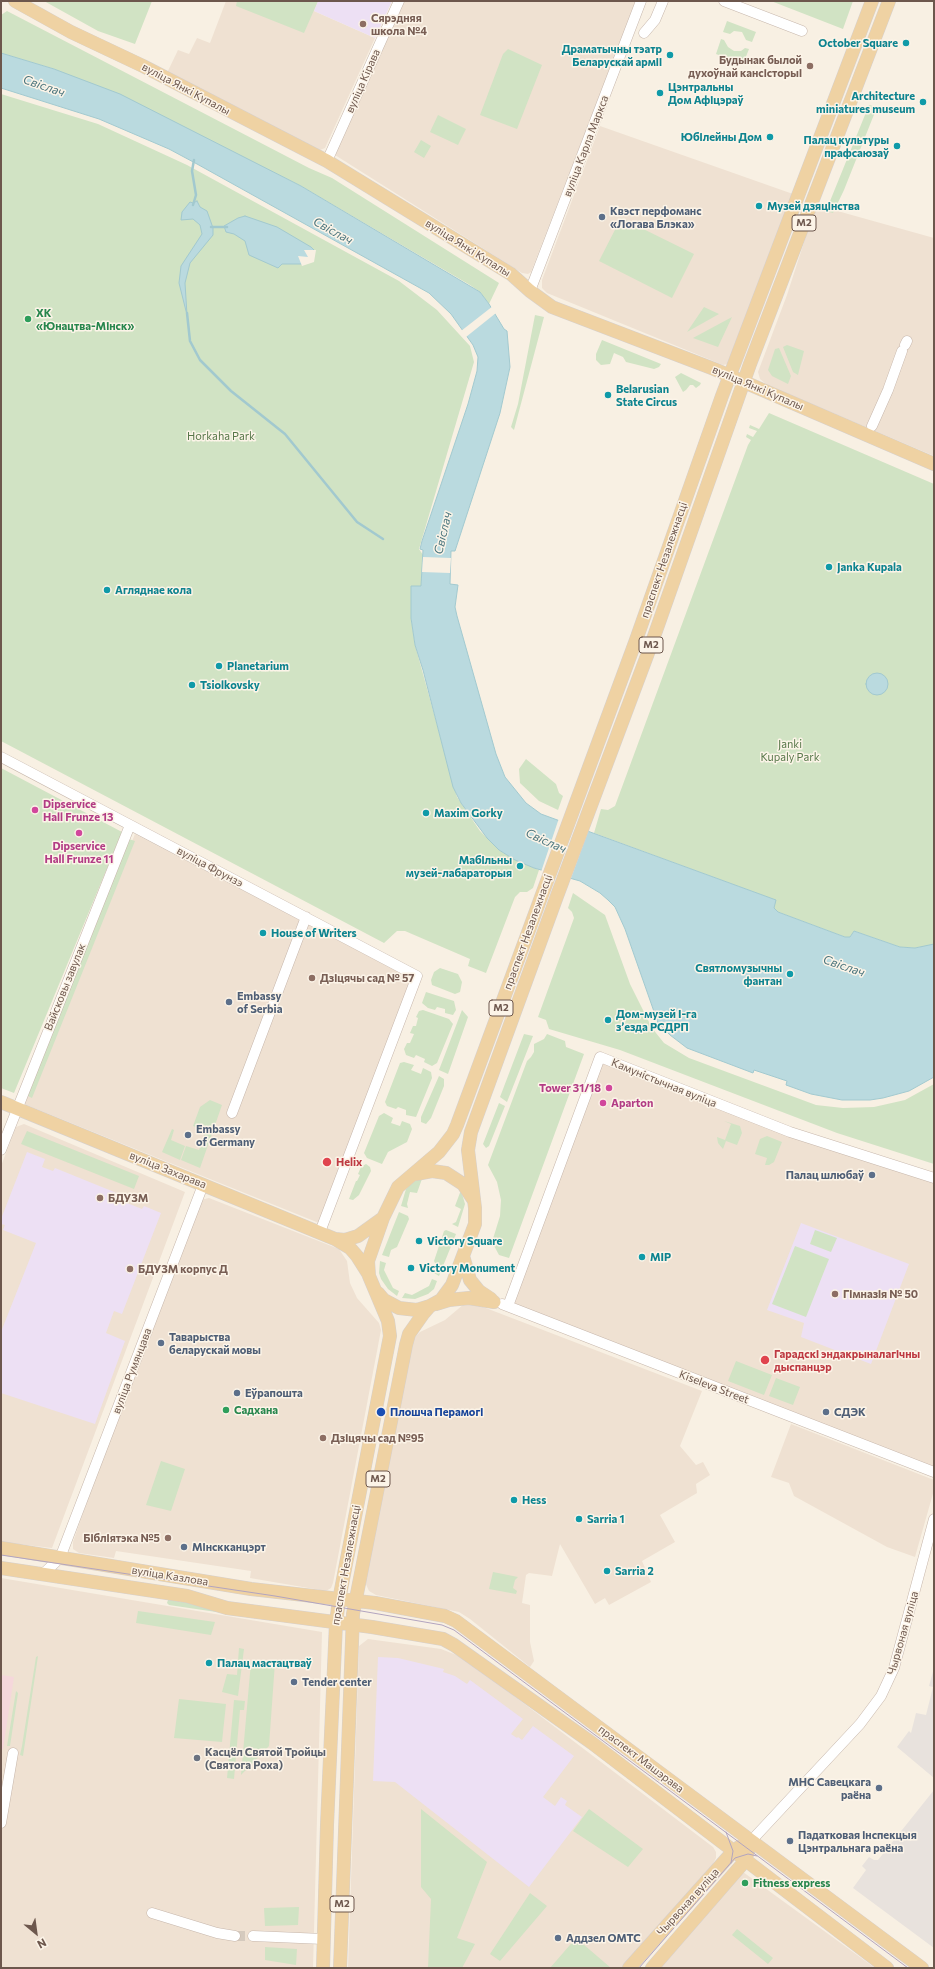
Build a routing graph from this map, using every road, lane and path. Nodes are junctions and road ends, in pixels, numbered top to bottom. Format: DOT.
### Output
graph roads {
  1 [pos="15,1"];
  2 [pos="399,1"];
  3 [pos="641,1"];
  4 [pos="663,1"];
  5 [pos="724,1"];
  6 [pos="872,1"];
  7 [pos="889,1"];
  8 [pos="802,31"];
  9 [pos="644,33"];
  10 [pos="327,161"];
  11 [pos="530,291"];
  12 [pos="905,346"];
  13 [pos="730,376"];
  14 [pos="744,382"];
  15 [pos="872,426"];
  16 [pos="934,464"];
  17 [pos="1,757"];
  18 [pos="130,825"];
  19 [pos="306,918"];
  20 [pos="1,1102"];
  21 [pos="17,1108"];
  22 [pos="232,1113"];
  23 [pos="1,1150"];
  24 [pos="411,1176"];
  25 [pos="934,1178"];
  26 [pos="203,1185"];
  27 [pos="474,1202"];
  28 [pos="383,1218"];
  29 [pos="320,1232"];
  30 [pos="335,1239"];
  31 [pos="463,1256"];
  32 [pos="369,1276"];
  33 [pos="375,1289"];
  34 [pos="494,1302"];
  35 [pos="432,1305"];
  36 [pos="508,1306"];
  37 [pos="934,1472"];
  38 [pos="934,1519"];
  39 [pos="1,1548"];
  40 [pos="60,1558"];
  41 [pos="1,1568"];
  42 [pos="44,1573"];
  43 [pos="338,1600"];
  44 [pos="354,1601"];
  45 [pos="336,1623"];
  46 [pos="352,1624"];
  47 [pos="545,1686"];
  48 [pos="533,1701"];
  49 [pos="13,1753"];
  50 [pos="1,1823"];
  51 [pos="751,1841"];
  52 [pos="733,1851"];
  53 [pos="745,1861"];
  54 [pos="152,1913"];
  55 [pos="235,1936"];
  56 [pos="253,1936"];
  57 [pos="323,1938"];
  58 [pos="323,1968"];
  59 [pos="340,1968"];
  60 [pos="629,1968"];
  61 [pos="652,1968"];
  62 [pos="887,1968"];
  63 [pos="922,1968"];
  1 -- 10 [label="main road, вуліца Янкі Купалы"];
  2 -- 10 [label="street, вуліца Кірава"];
  3 -- 11 [label="street, вуліца Карла Маркса"];
  4 -- 9 [label="street"];
  5 -- 8 [label="street"];
  6 -- 13 [label="main road, праспект Незалежнасці / М2"];
  7 -- 14 [label="main road, праспект Незалежнасці / М2"];
  10 -- 11 [label="main road, вуліца Янкі Купалы"];
  11 -- 13 [label="main road, вуліца Янкі Купалы"];
  12 -- 15 [label="street"];
  13 -- 14 [label="main road, вуліца Янкі Купалы"];
  13 -- 24 [label="main road, праспект Незалежнасці / М2"];
  14 -- 16 [label="main road, вуліца Янкі Купалы"];
  14 -- 27 [label="main road, праспект Незалежнасці / М2"];
  17 -- 18 [label="street, вуліца Фрунзэ"];
  18 -- 19 [label="street, вуліца Фрунзэ"];
  18 -- 21 [label="street, Вайсковы завулак"];
  19 -- 22 [label="street"];
  19 -- 29 [label="street, вуліца Фрунзэ"];
  20 -- 21 [label="main road, вуліца Захарава"];
  21 -- 23 [label="street, Вайсковы завулак"];
  21 -- 26 [label="main road, вуліца Захарава"];
  24 -- 27 [label="main road, М2"];
  24 -- 28 [label="main road, праспект Незалежнасці / М2"];
  25 -- 36 [label="street, Камуністычная вуліца"];
  26 -- 29 [label="main road, вуліца Захарава"];
  26 -- 40 [label="street, вуліца Румянцава"];
  27 -- 31 [label="main road, праспект Незалежнасці / М2"];
  28 -- 30 [label="main road"];
  28 -- 32 [label="main road, праспект Незалежнасці / М2"];
  29 -- 30 [label="main road, вуліца Захарава"];
  30 -- 32 [label="main road, вуліца Захарава"];
  31 -- 34 [label="main road"];
  31 -- 35 [label="main road, праспект Незалежнасці / М2"];
  32 -- 33 [label="main road, праспект Незалежнасці / М2"];
  33 -- 35 [label="main road, М2"];
  33 -- 43 [label="main road, праспект Незалежнасці / М2"];
  34 -- 35 [label="main road"];
  34 -- 36 [label="street, Kiseleva Street"];
  35 -- 44 [label="main road, праспект Незалежнасці / М2"];
  36 -- 37 [label="street, Kiseleva Street"];
  38 -- 51 [label="street, Чырвоная вуліца"];
  39 -- 40 [label="main road, вуліца Казлова"];
  40 -- 42 [label="street"];
  40 -- 43 [label="main road, вуліца Казлова"];
  41 -- 42 [label="main road, вуліца Казлова"];
  42 -- 45 [label="main road, вуліца Казлова"];
  43 -- 44 [label="main road, праспект Машэрава"];
  43 -- 45 [label="main road, праспект Незалежнасці / М2"];
  44 -- 46 [label="main road, праспект Незалежнасці / М2"];
  44 -- 47 [label="main road, праспект Машэрава"];
  45 -- 46 [label="main road, праспект Машэрава"];
  45 -- 57 [label="main road, праспект Незалежнасці / М2"];
  46 -- 48 [label="main road, праспект Машэрава"];
  46 -- 59 [label="main road, праспект Незалежнасці / М2"];
  47 -- 48 [label="main road"];
  47 -- 51 [label="main road, праспект Машэрава"];
  48 -- 52 [label="main road, праспект Машэрава"];
  49 -- 50 [label="street"];
  51 -- 52 [label="main road, Чырвоная вуліца"];
  51 -- 53 [label="main road, Чырвоная вуліца"];
  51 -- 63 [label="main road, праспект Машэрава"];
  52 -- 53 [label="main road, праспект Машэрава"];
  52 -- 60 [label="main road, Чырвоная вуліца"];
  53 -- 61 [label="main road, Чырвоная вуліца"];
  53 -- 62 [label="main road, праспект Машэрава"];
  54 -- 55 [label="street"];
  56 -- 57 [label="street"];
  57 -- 58 [label="main road, праспект Незалежнасці / М2"];
}
